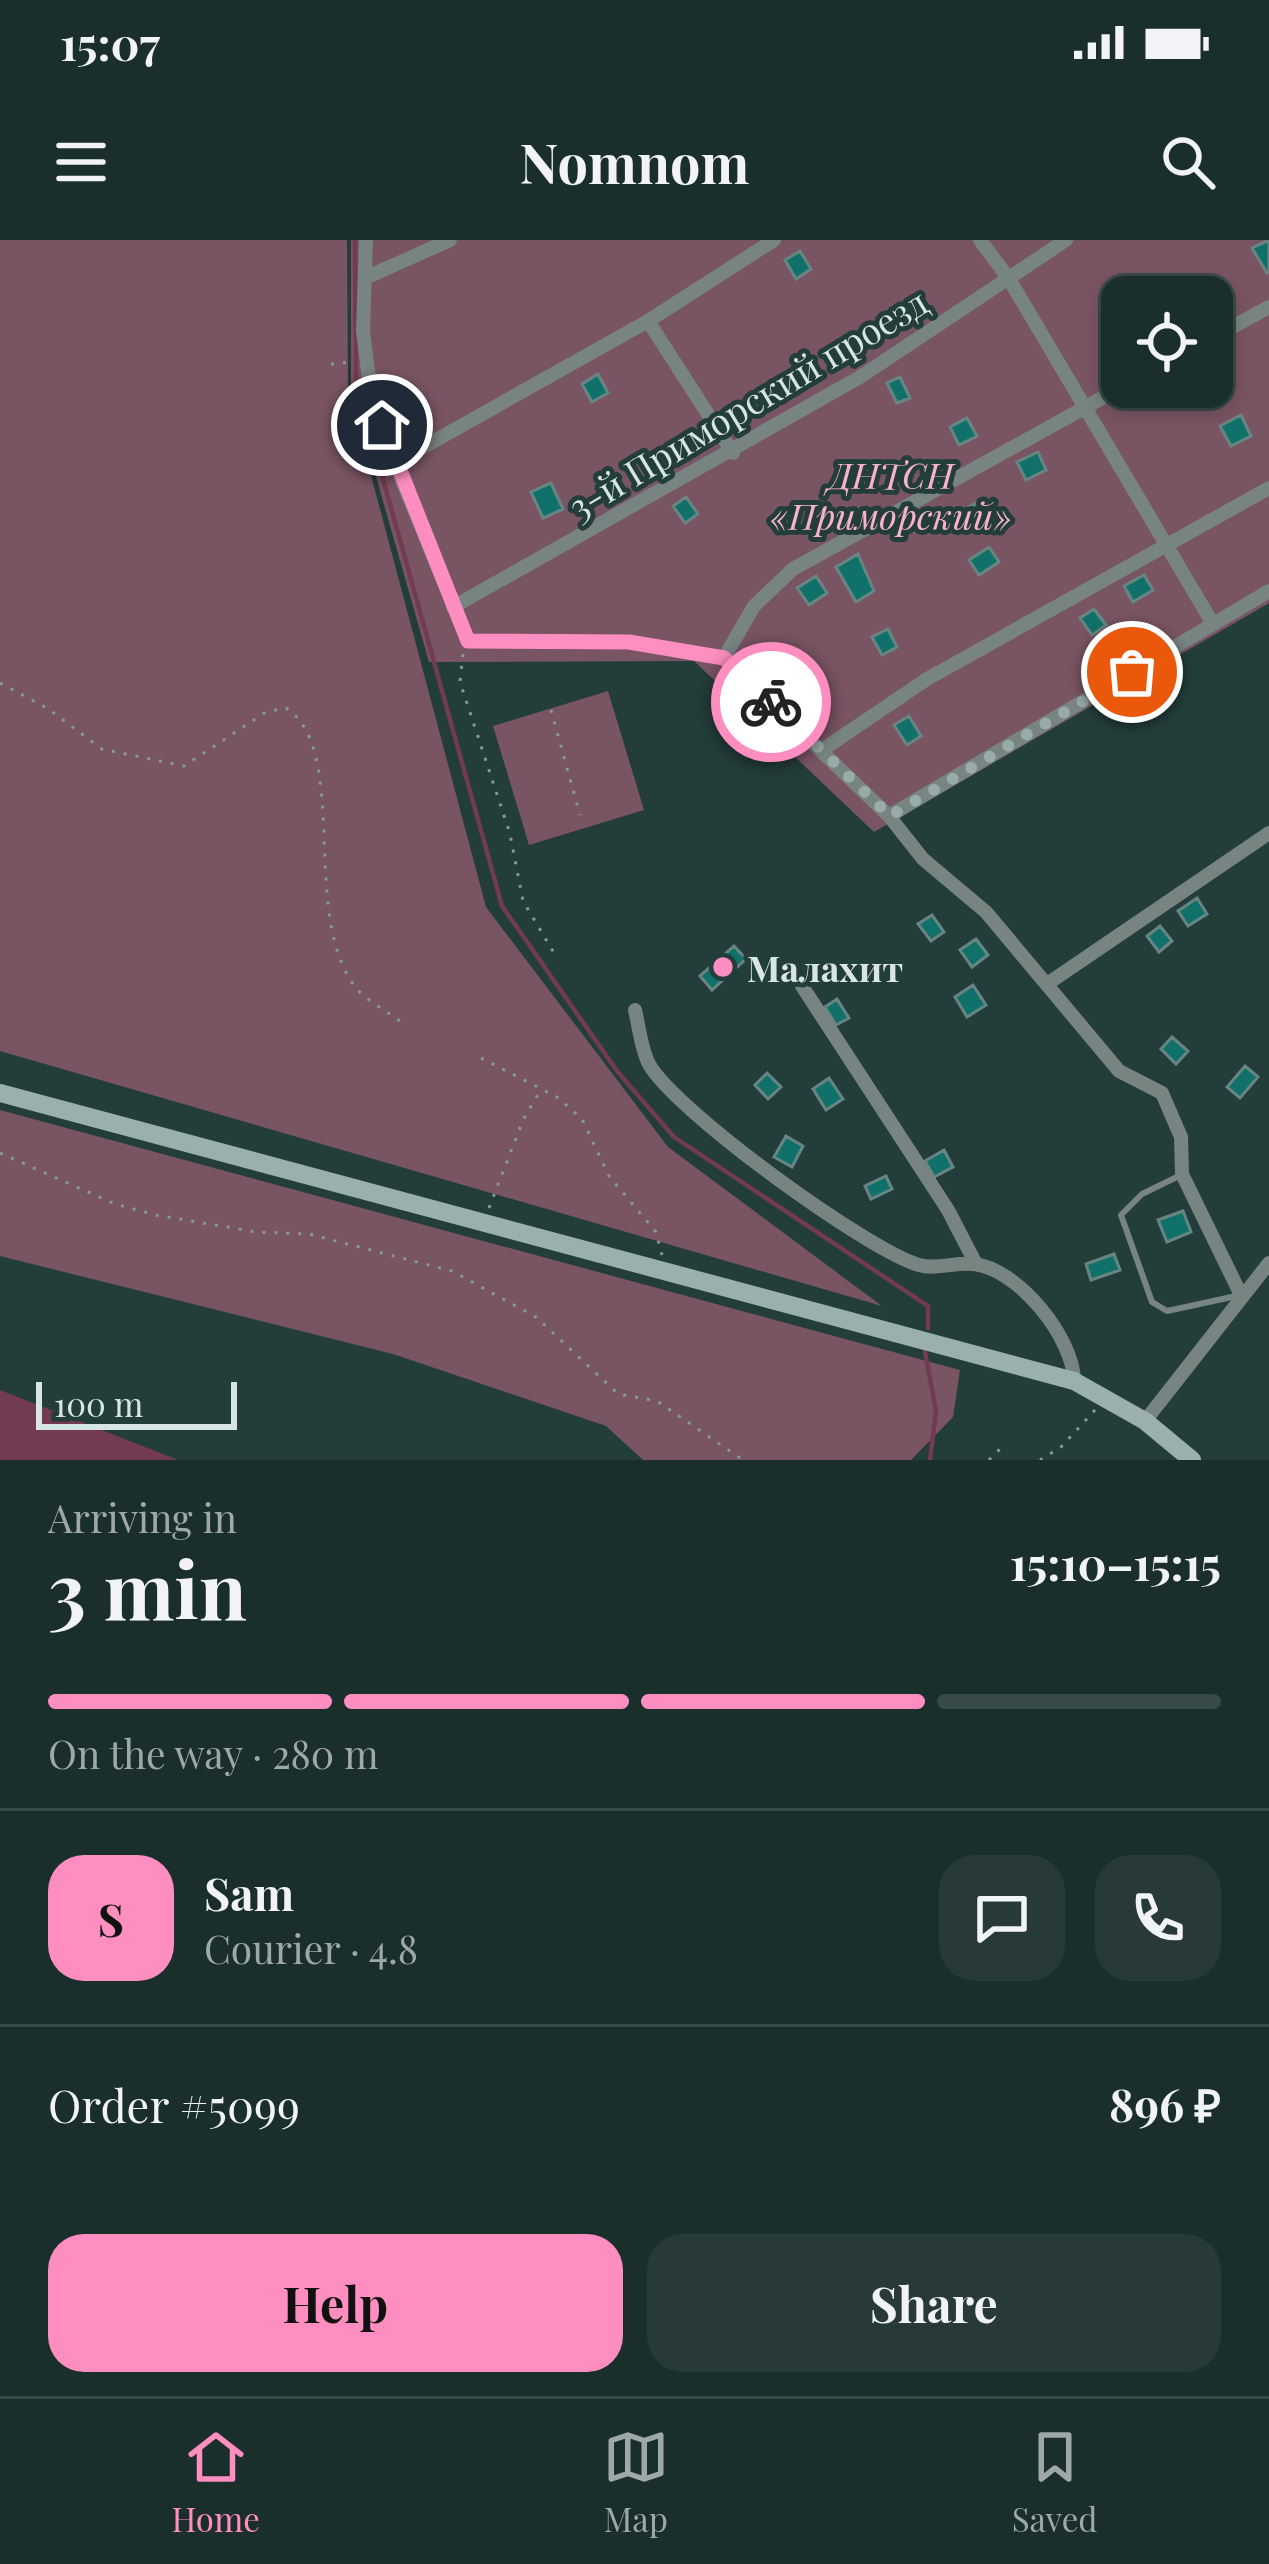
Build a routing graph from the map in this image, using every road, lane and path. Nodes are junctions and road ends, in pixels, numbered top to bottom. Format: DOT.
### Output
graph roads {
  1 [pos="366,240"];
  2 [pos="449,240"];
  3 [pos="774,240"];
  4 [pos="980,240"];
  5 [pos="1066,240"];
  6 [pos="365,278"];
  7 [pos="1009,279"];
  8 [pos="1269,307"];
  9 [pos="648,320"];
  10 [pos="1233,327"];
  11 [pos="364,361"];
  12 [pos="331,364"];
  13 [pos="1101,399"];
  14 [pos="1086,407"];
  15 [pos="733,453"];
  16 [pos="395,463"];
  17 [pos="1269,488"];
  18 [pos="1166,545"];
  19 [pos="1269,591"];
  20 [pos="452,607"];
  21 [pos="1213,624"];
  22 [pos="468,641"];
  23 [pos="724,658"];
  24 [pos="0,683"];
  25 [pos="550,710"];
  26 [pos="822,750"];
  27 [pos="580,815"];
  28 [pos="890,816"];
  29 [pos="1269,833"];
  30 [pos="557,958"];
  31 [pos="1050,982"];
  32 [pos="802,986"];
  33 [pos="635,1010"];
  34 [pos="401,1022"];
  35 [pos="481,1058"];
  36 [pos="542,1089"];
  37 [pos="0,1093"];
  38 [pos="0,1154"];
  39 [pos="1182,1174"];
  40 [pos="485,1221"];
  41 [pos="1269,1263"];
  42 [pos="976,1264"];
  43 [pos="665,1268"];
  44 [pos="1241,1295"];
  45 [pos="1074,1382"];
  46 [pos="1112,1417"];
  47 [pos="1145,1421"];
  48 [pos="1003,1446"];
  49 [pos="743,1460"];
  50 [pos="989,1460"];
  51 [pos="1040,1460"];
  52 [pos="1192,1460"];
  1 -- 6 [label="street"];
  2 -- 6 [label="street"];
  3 -- 9 [label="street"];
  4 -- 7 [label="street"];
  5 -- 7 [label="street, 3-й Приморский проезд"];
  6 -- 11 [label="street"];
  7 -- 14 [label="street"];
  7 -- 15 [label="street, 3-й Приморский проезд"];
  8 -- 10 [label="street"];
  9 -- 15 [label="street"];
  9 -- 16 [label="street"];
  11 -- 12 [label="path"];
  11 -- 16 [label="street"];
  13 -- 14 [label="street"];
  14 -- 18 [label="street"];
  14 -- 23 [label="street"];
  15 -- 20 [label="street, 3-й Приморский проезд"];
  16 -- 20 [label="street"];
  17 -- 18 [label="street"];
  18 -- 21 [label="street"];
  18 -- 26 [label="street"];
  19 -- 21 [label="street"];
  20 -- 22 [label="street"];
  21 -- 28 [label="street"];
  22 -- 23 [label="street"];
  22 -- 30 [label="path"];
  23 -- 26 [label="street"];
  24 -- 34 [label="path"];
  25 -- 27 [label="path"];
  26 -- 28 [label="street"];
  28 -- 31 [label="street"];
  29 -- 31 [label="street"];
  31 -- 39 [label="street"];
  32 -- 42 [label="street"];
  33 -- 42 [label="street"];
  35 -- 36 [label="path"];
  36 -- 40 [label="path"];
  36 -- 43 [label="path"];
  37 -- 40 [label="main road"];
  38 -- 49 [label="path"];
  39 -- 44 [label="street"];
  39 -- 44 [label="lane"];
  40 -- 43 [label="main road"];
  41 -- 44 [label="street"];
  42 -- 45 [label="street"];
  43 -- 45 [label="main road"];
  44 -- 47 [label="street"];
  45 -- 47 [label="main road"];
  46 -- 51 [label="path"];
  47 -- 52 [label="main road"];
  48 -- 50 [label="path"];
}
